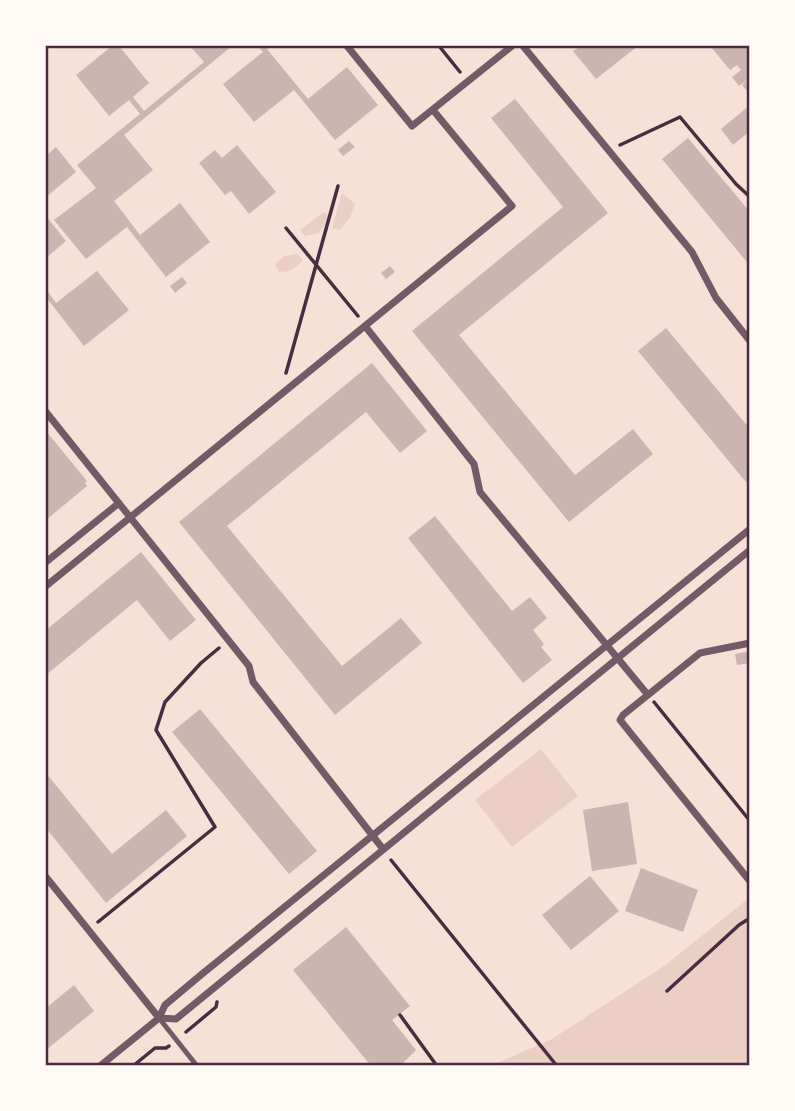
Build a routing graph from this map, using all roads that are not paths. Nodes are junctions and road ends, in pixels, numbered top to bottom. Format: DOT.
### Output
graph roads {
  1 [pos="347,46"];
  2 [pos="512,46"];
  3 [pos="523,46"];
  4 [pos="433,110"];
  5 [pos="365,326"];
  6 [pos="750,341"];
  7 [pos="46,412"];
  8 [pos="119,503"];
  9 [pos="131,518"];
  10 [pos="750,529"];
  11 [pos="750,550"];
  12 [pos="46,562"];
  13 [pos="46,586"];
  14 [pos="750,643"];
  15 [pos="607,645"];
  16 [pos="618,658"];
  17 [pos="648,695"];
  18 [pos="372,836"];
  19 [pos="383,849"];
  20 [pos="46,877"];
  21 [pos="749,880"];
  22 [pos="159,1018"];
  23 [pos="100,1066"];
  24 [pos="197,1066"];
  1 -- 4 [label="street"];
  2 -- 4 [label="street"];
  3 -- 6 [label="street"];
  4 -- 5 [label="street"];
  5 -- 9 [label="street"];
  5 -- 15 [label="street"];
  7 -- 8 [label="street"];
  8 -- 9 [label="street"];
  8 -- 12 [label="street"];
  9 -- 13 [label="street"];
  9 -- 18 [label="street"];
  10 -- 15 [label="street"];
  11 -- 16 [label="street"];
  14 -- 17 [label="street"];
  15 -- 16 [label="street"];
  15 -- 18 [label="street"];
  16 -- 17 [label="street"];
  16 -- 19 [label="street"];
  17 -- 21 [label="street"];
  18 -- 19 [label="street"];
  18 -- 22 [label="street"];
  19 -- 22 [label="street"];
  20 -- 22 [label="street"];
  22 -- 23 [label="street"];
  22 -- 24 [label="lane"];
}
